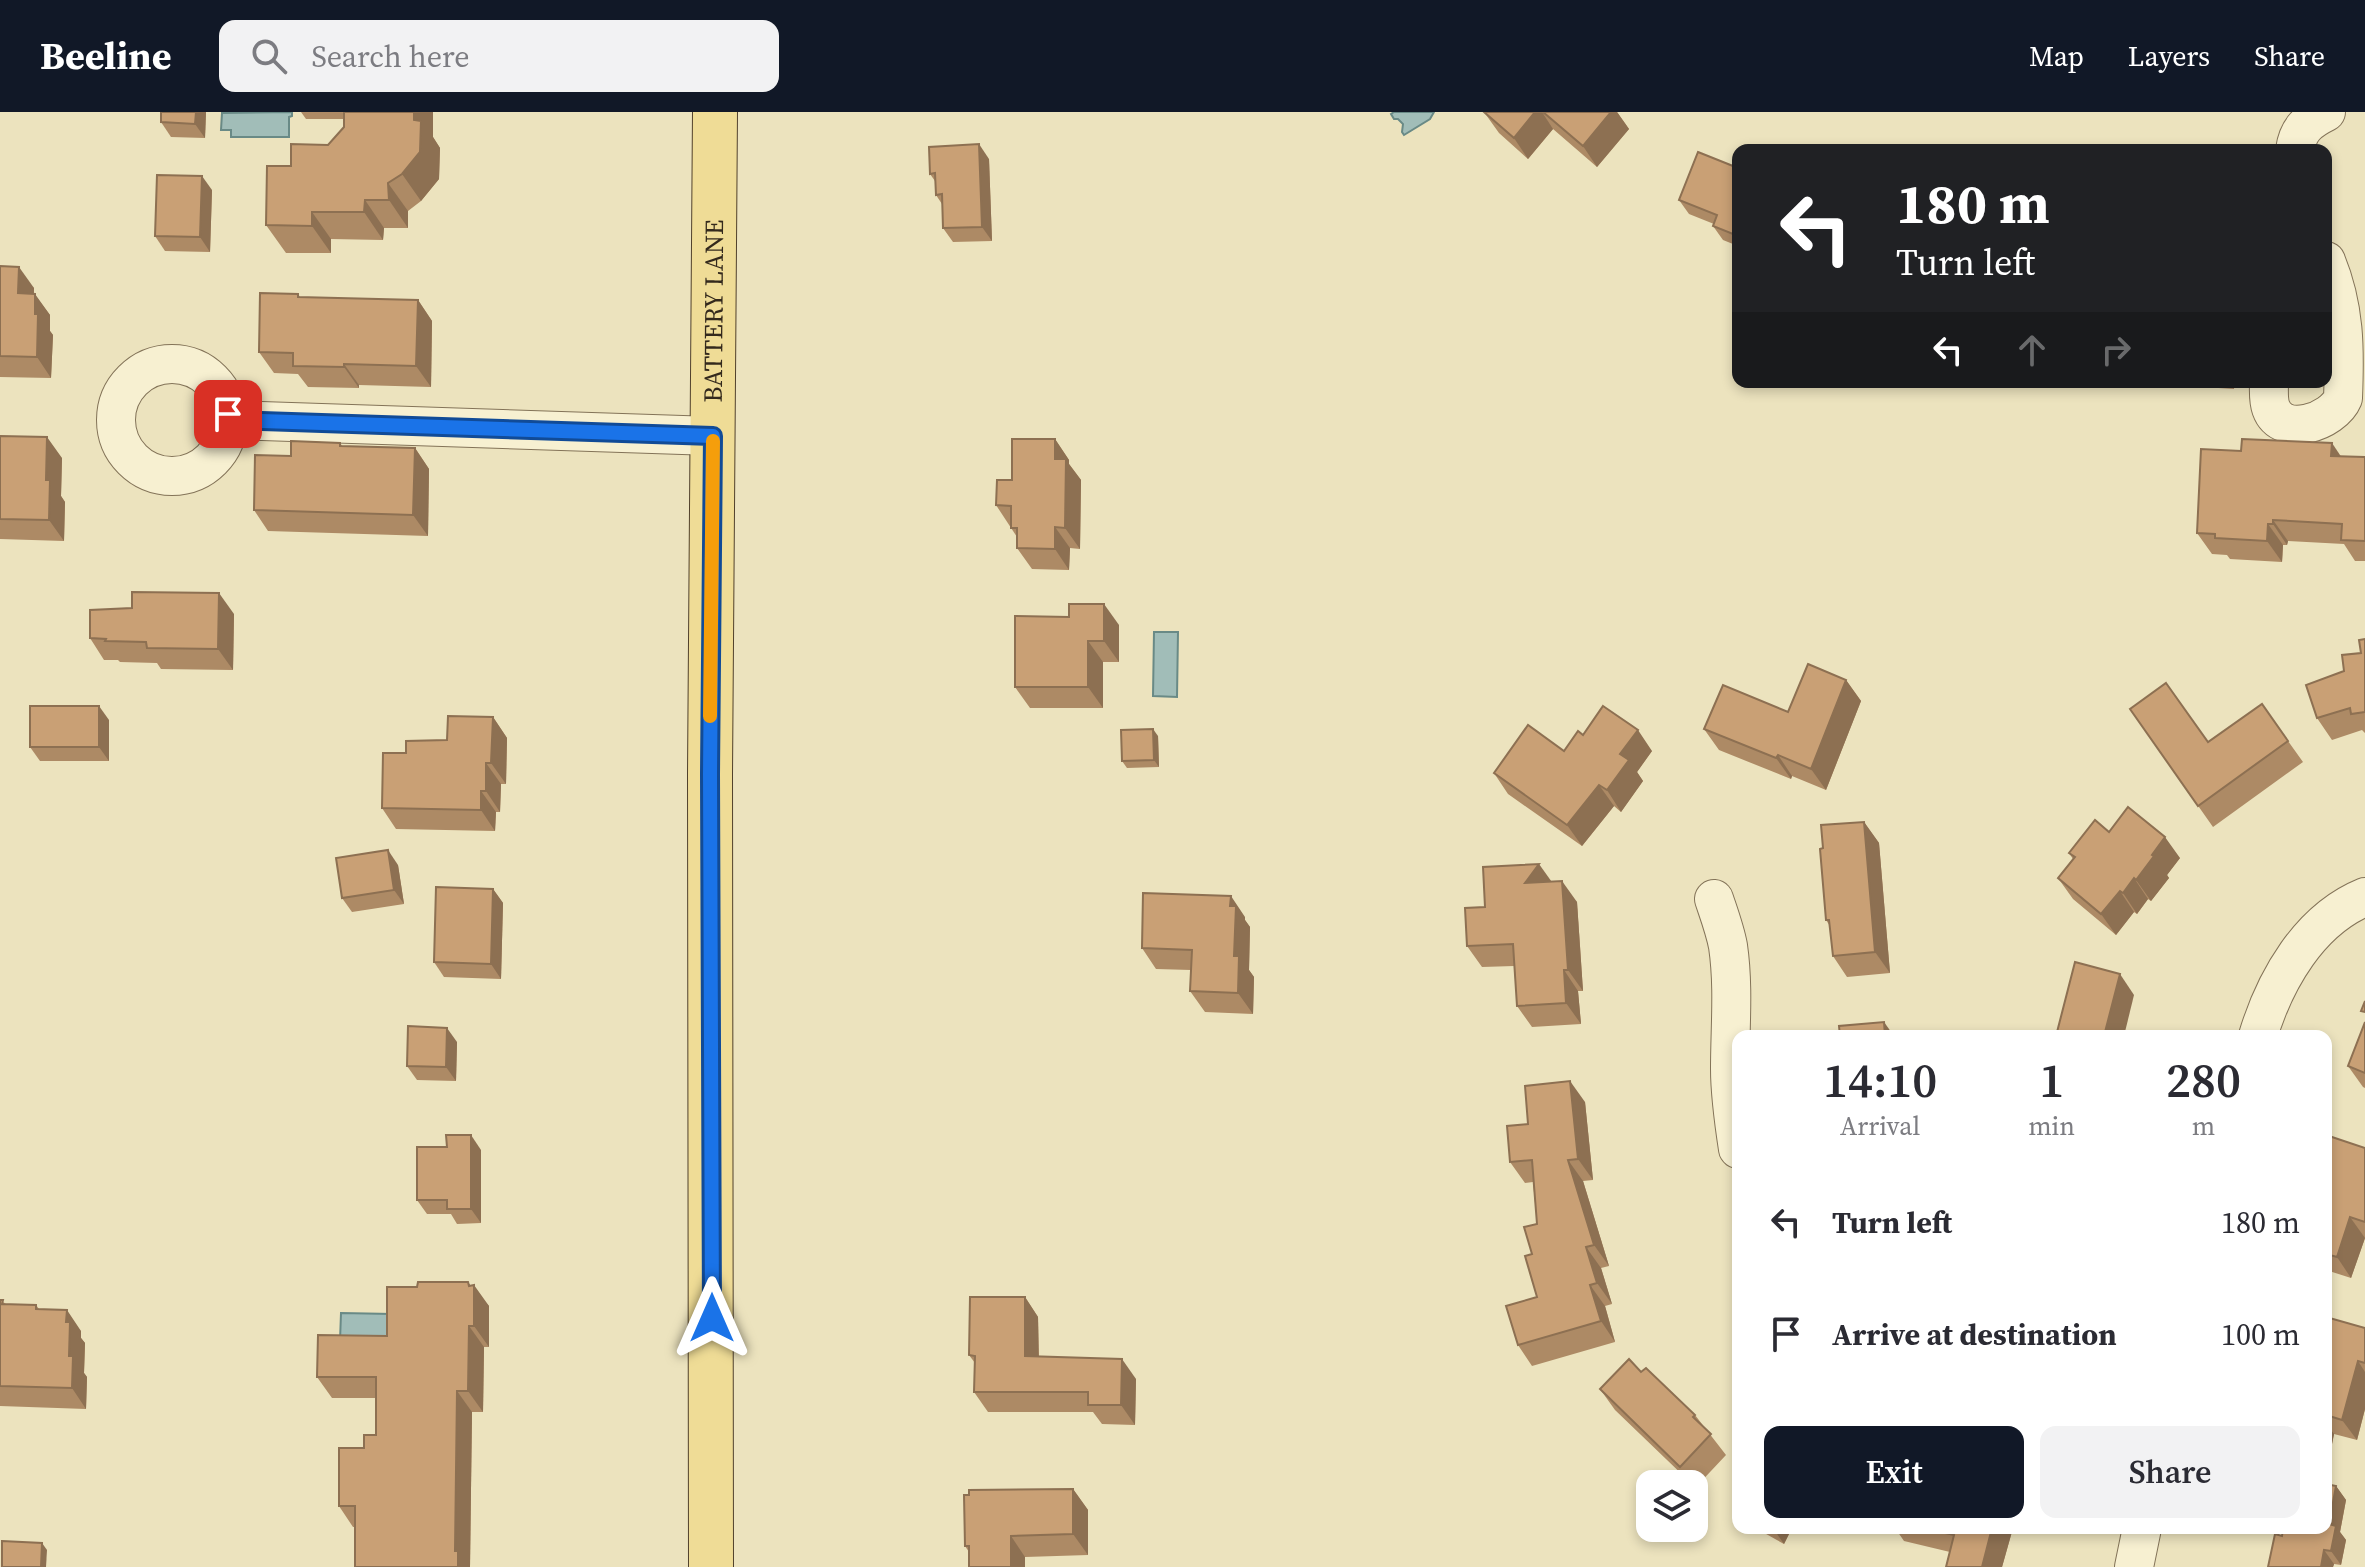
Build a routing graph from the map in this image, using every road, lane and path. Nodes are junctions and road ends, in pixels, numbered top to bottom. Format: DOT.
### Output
graph roads {
  1 [pos="715,112"];
  2 [pos="2326,112"];
  3 [pos="2297,144"];
  4 [pos="2332,277"];
  5 [pos="2269,388"];
  6 [pos="228,420"];
  7 [pos="713,436"];
  8 [pos="2365,897"];
  9 [pos="1714,899"];
  10 [pos="2260,1030"];
  11 [pos="1732,1101"];
  12 [pos="2141,1534"];
  13 [pos="711,1567"];
  14 [pos="2134,1567"];
  1 -- 7 [label="main road, BATTERY LANE"];
  2 -- 3 [label="street"];
  4 -- 5 [label="street"];
  6 -- 7 [label="street"];
  7 -- 13 [label="main road, BATTERY LANE"];
  8 -- 10 [label="street"];
  9 -- 11 [label="street"];
  12 -- 14 [label="street"];
}
